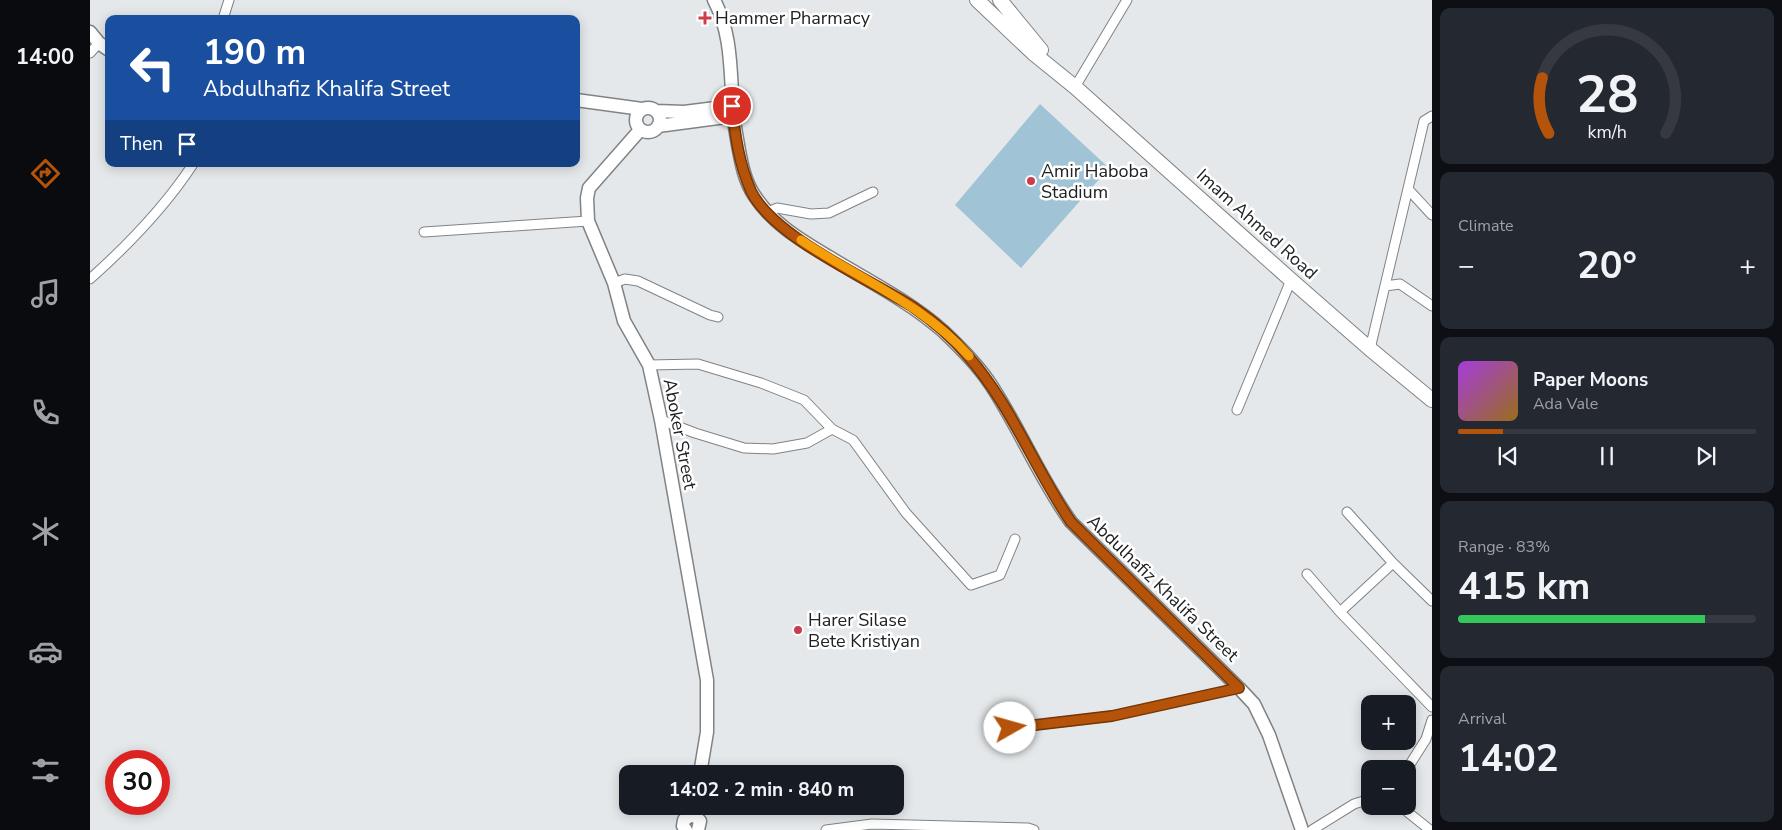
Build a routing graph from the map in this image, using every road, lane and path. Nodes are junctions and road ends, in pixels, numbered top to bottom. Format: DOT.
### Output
graph roads {
  1 [pos="229,0"];
  2 [pos="714,0"];
  3 [pos="977,0"];
  4 [pos="1000,0"];
  5 [pos="1127,0"];
  6 [pos="224,15"];
  7 [pos="90,32"];
  8 [pos="99,49"];
  9 [pos="1060,74"];
  10 [pos="732,83"];
  11 [pos="1075,87"];
  12 [pos="580,101"];
  13 [pos="656,111"];
  14 [pos="733,111"];
  15 [pos="710,114"];
  16 [pos="1432,116"];
  17 [pos="639,119"];
  18 [pos="658,126"];
  19 [pos="736,135"];
  20 [pos="191,167"];
  21 [pos="1408,189"];
  22 [pos="872,192"];
  23 [pos="766,213"];
  24 [pos="1432,215"];
  25 [pos="588,221"];
  26 [pos="424,232"];
  27 [pos="90,280"];
  28 [pos="1291,280"];
  29 [pos="614,283"];
  30 [pos="1385,286"];
  31 [pos="1432,306"];
  32 [pos="718,317"];
  33 [pos="1370,349"];
  34 [pos="649,365"];
  35 [pos="1432,400"];
  36 [pos="1237,410"];
  37 [pos="661,420"];
  38 [pos="832,429"];
  39 [pos="1347,512"];
  40 [pos="1015,539"];
  41 [pos="1393,563"];
  42 [pos="1307,574"];
  43 [pos="1432,601"];
  44 [pos="1340,612"];
  45 [pos="1239,688"];
  46 [pos="1432,707"];
  47 [pos="1432,720"];
  48 [pos="1010,728"];
  49 [pos="1429,742"];
  50 [pos="1414,760"];
  51 [pos="702,765"];
  52 [pos="1361,802"];
  53 [pos="1411,815"];
  54 [pos="826,830"];
  55 [pos="1034,830"];
  56 [pos="1302,830"];
  57 [pos="1312,830"];
  58 [pos="1430,830"];
  1 -- 6 [label="street"];
  2 -- 10 [label="main road, Abdulhafiz Khalifa Street"];
  3 -- 9 [label="highway, Imam Ahmed Road"];
  4 -- 9 [label="highway, Imam Ahmed Road"];
  5 -- 11 [label="street"];
  7 -- 8 [label="main road"];
  9 -- 11 [label="highway, Imam Ahmed Road"];
  10 -- 14 [label="main road, Abdulhafiz Khalifa Street"];
  10 -- 15 [label="main road"];
  11 -- 28 [label="highway, Imam Ahmed Road"];
  12 -- 17 [label="main road"];
  13 -- 15 [label="main road"];
  13 -- 17 [label="main road"];
  13 -- 18 [label="main road"];
  14 -- 15 [label="main road"];
  14 -- 19 [label="main road, Abdulhafiz Khalifa Street"];
  15 -- 18 [label="main road"];
  15 -- 19 [label="main road"];
  16 -- 21 [label="street"];
  17 -- 18 [label="main road"];
  17 -- 25 [label="main road, Aboker Street"];
  19 -- 23 [label="main road, Abdulhafiz Khalifa Street"];
  20 -- 27 [label="street"];
  21 -- 24 [label="street"];
  21 -- 30 [label="street"];
  22 -- 23 [label="street"];
  23 -- 45 [label="main road, Abdulhafiz Khalifa Street"];
  25 -- 26 [label="street"];
  25 -- 29 [label="main road, Aboker Street"];
  28 -- 33 [label="highway, Imam Ahmed Road"];
  28 -- 36 [label="street"];
  29 -- 32 [label="street"];
  29 -- 34 [label="main road, Aboker Street"];
  30 -- 31 [label="street"];
  30 -- 33 [label="street"];
  33 -- 35 [label="highway, Imam Ahmed Road"];
  34 -- 37 [label="main road, Aboker Street"];
  34 -- 38 [label="street"];
  37 -- 38 [label="street"];
  37 -- 51 [label="main road, Aboker Street"];
  38 -- 40 [label="street"];
  39 -- 41 [label="street"];
  41 -- 43 [label="street"];
  41 -- 44 [label="street"];
  42 -- 44 [label="street"];
  44 -- 46 [label="street"];
  45 -- 48 [label="street"];
  45 -- 56 [label="main road, Abdulhafiz Khalifa Street"];
  47 -- 49 [label="street"];
  49 -- 50 [label="street"];
  52 -- 57 [label="street"];
  53 -- 58 [label="street"];
  54 -- 55 [label="street"];
}
